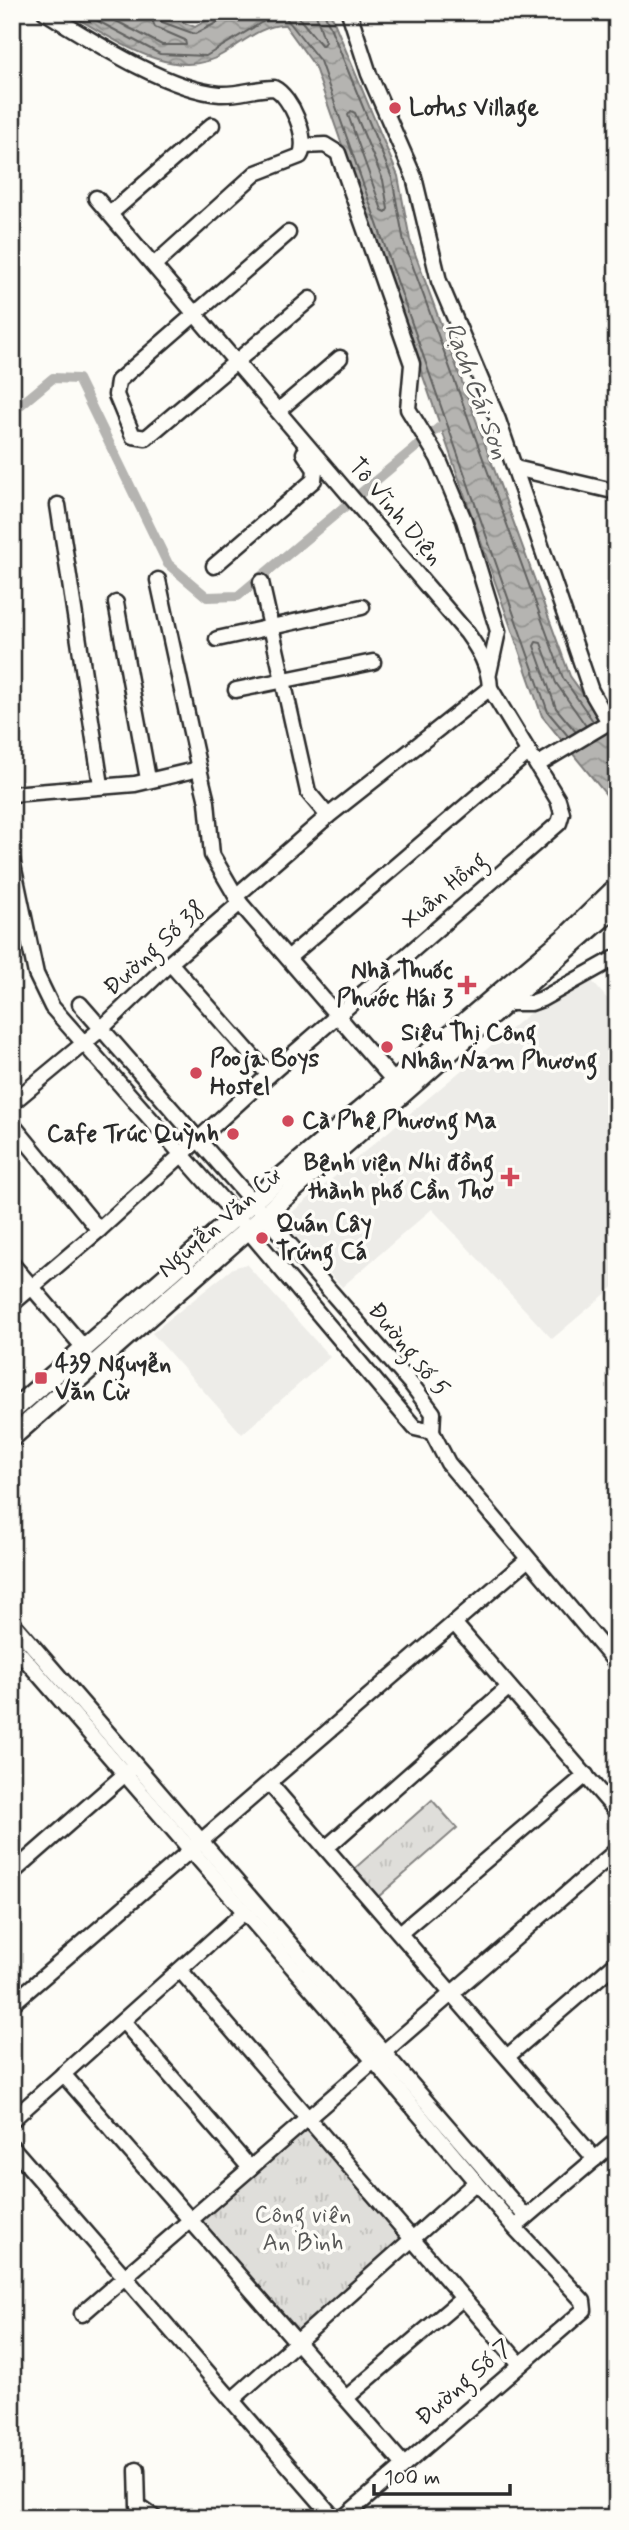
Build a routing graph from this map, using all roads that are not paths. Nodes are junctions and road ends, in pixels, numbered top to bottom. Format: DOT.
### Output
graph roads {
  1 [pos="45,12"];
  2 [pos="349,12"];
  3 [pos="212,125"];
  4 [pos="304,146"];
  5 [pos="96,198"];
  6 [pos="110,214"];
  7 [pos="288,233"];
  8 [pos="154,265"];
  9 [pos="310,299"];
  10 [pos="197,313"];
  11 [pos="340,358"];
  12 [pos="238,362"];
  13 [pos="279,410"];
  14 [pos="293,427"];
  15 [pos="515,468"];
  16 [pos="617,492"];
  17 [pos="58,505"];
  18 [pos="214,566"];
  19 [pos="158,580"];
  20 [pos="261,582"];
  21 [pos="116,603"];
  22 [pos="362,607"];
  23 [pos="271,629"];
  24 [pos="217,639"];
  25 [pos="373,662"];
  26 [pos="281,679"];
  27 [pos="490,680"];
  28 [pos="236,690"];
  29 [pos="608,724"];
  30 [pos="528,752"];
  31 [pos="542,762"];
  32 [pos="199,769"];
  33 [pos="148,779"];
  34 [pos="101,785"];
  35 [pos="12,794"];
  36 [pos="562,813"];
  37 [pos="328,816"];
  38 [pos="12,860"];
  39 [pos="617,887"];
  40 [pos="238,900"];
  41 [pos="617,905"];
  42 [pos="572,940"];
  43 [pos="617,957"];
  44 [pos="288,958"];
  45 [pos="170,963"];
  46 [pos="509,1003"];
  47 [pos="80,1004"];
  48 [pos="338,1015"];
  49 [pos="101,1029"];
  50 [pos="80,1043"];
  51 [pos="269,1074"];
  52 [pos="400,1088"];
  53 [pos="12,1102"];
  54 [pos="12,1124"];
  55 [pos="198,1141"];
  56 [pos="182,1156"];
  57 [pos="253,1201"];
  58 [pos="236,1216"];
  59 [pos="265,1217"];
  60 [pos="99,1230"];
  61 [pos="247,1232"];
  62 [pos="12,1264"];
  63 [pos="32,1287"];
  64 [pos="12,1304"];
  65 [pos="85,1349"];
  66 [pos="98,1364"];
  67 [pos="12,1410"];
  68 [pos="432,1432"];
  69 [pos="12,1437"];
  70 [pos="527,1560"];
  71 [pos="12,1622"];
  72 [pos="454,1623"];
  73 [pos="12,1644"];
  74 [pos="617,1664"];
  75 [pos="509,1687"];
  76 [pos="130,1770"];
  77 [pos="586,1775"];
  78 [pos="270,1784"];
  79 [pos="617,1812"];
  80 [pos="203,1842"];
  81 [pos="326,1848"];
  82 [pos="617,1850"];
  83 [pos="191,1852"];
  84 [pos="12,1873"];
  85 [pos="243,1913"];
  86 [pos="400,1933"];
  87 [pos="617,1962"];
  88 [pos="180,1970"];
  89 [pos="453,1992"];
  90 [pos="12,2004"];
  91 [pos="123,2021"];
  92 [pos="379,2056"];
  93 [pos="508,2056"];
  94 [pos="63,2074"];
  95 [pos="308,2118"];
  96 [pos="12,2120"];
  97 [pos="617,2140"];
  98 [pos="12,2147"];
  99 [pos="595,2159"];
  100 [pos="250,2168"];
  101 [pos="476,2182"];
  102 [pos="526,2217"];
  103 [pos="191,2220"];
  104 [pos="514,2227"];
  105 [pos="412,2239"];
  106 [pos="125,2277"];
  107 [pos="463,2298"];
  108 [pos="82,2314"];
  109 [pos="297,2342"];
  110 [pos="520,2364"];
  111 [pos="346,2398"];
  112 [pos="232,2400"];
  113 [pos="404,2465"];
  114 [pos="137,2470"];
  115 [pos="155,2518"];
  116 [pos="334,2518"];
  117 [pos="343,2518"];
  1 -- 4 [label="street"];
  2 -- 15 [label="street"];
  3 -- 6 [label="street"];
  4 -- 8 [label="street"];
  4 -- 27 [label="street"];
  5 -- 6 [label="street, Tô Vĩnh Diện"];
  6 -- 8 [label="street, Tô Vĩnh Diện"];
  7 -- 10 [label="street"];
  8 -- 10 [label="street, Tô Vĩnh Diện"];
  9 -- 12 [label="street"];
  10 -- 12 [label="street, Tô Vĩnh Diện"];
  10 -- 12 [label="street"];
  11 -- 13 [label="street"];
  12 -- 13 [label="street, Tô Vĩnh Diện"];
  13 -- 14 [label="street, Tô Vĩnh Diện"];
  14 -- 18 [label="street"];
  14 -- 27 [label="street, Tô Vĩnh Diện"];
  15 -- 16 [label="street"];
  15 -- 29 [label="street"];
  17 -- 34 [label="street"];
  19 -- 32 [label="street"];
  20 -- 23 [label="street"];
  21 -- 33 [label="street"];
  22 -- 23 [label="street"];
  23 -- 24 [label="street"];
  23 -- 26 [label="street"];
  25 -- 26 [label="street"];
  26 -- 28 [label="street"];
  26 -- 37 [label="street"];
  27 -- 30 [label="street, Tô Vĩnh Diện"];
  27 -- 37 [label="street, Đường Số 38"];
  29 -- 31 [label="street"];
  30 -- 31 [label="street, Tô Vĩnh Diện"];
  30 -- 44 [label="street"];
  31 -- 36 [label="street, Tô Vĩnh Diện"];
  32 -- 33 [label="street"];
  32 -- 40 [label="street"];
  33 -- 34 [label="street"];
  34 -- 35 [label="street"];
  36 -- 48 [label="street, Xuân Hồng"];
  37 -- 40 [label="street, Đường Số 38"];
  38 -- 50 [label="street, Đường số 5"];
  39 -- 42 [label="main road, Nguyễn Văn Cừ"];
  40 -- 44 [label="street"];
  40 -- 45 [label="street, Đường Số 38"];
  41 -- 42 [label="main road, Nguyễn Văn Cừ"];
  42 -- 46 [label="main road, Nguyễn Văn Cừ"];
  42 -- 52 [label="main road, Nguyễn Văn Cừ"];
  43 -- 46 [label="street"];
  44 -- 48 [label="street"];
  45 -- 49 [label="street, Đường Số 38"];
  45 -- 51 [label="street"];
  46 -- 52 [label="main road, Nguyễn Văn Cừ"];
  47 -- 49 [label="street, Đường số 5"];
  48 -- 51 [label="street, Xuân Hồng"];
  48 -- 52 [label="street"];
  49 -- 50 [label="street, Đường Số 38"];
  49 -- 55 [label="street, Đường số 5"];
  50 -- 53 [label="street, Đường Số 38"];
  50 -- 56 [label="street, Đường số 5"];
  51 -- 55 [label="street, Xuân Hồng"];
  52 -- 57 [label="main road, Nguyễn Văn Cừ"];
  52 -- 59 [label="main road, Nguyễn Văn Cừ"];
  54 -- 60 [label="street"];
  55 -- 56 [label="street, Xuân Hồng"];
  55 -- 57 [label="street, Đường số 5"];
  56 -- 58 [label="street, Đường số 5"];
  56 -- 60 [label="street, Xuân Hồng"];
  57 -- 58 [label="main road, Nguyễn Văn Cừ"];
  57 -- 59 [label="street, Đường số 5"];
  58 -- 61 [label="street, Đường số 5"];
  58 -- 65 [label="main road, Nguyễn Văn Cừ"];
  59 -- 61 [label="main road, Nguyễn Văn Cừ"];
  59 -- 68 [label="street, Đường số 5"];
  60 -- 63 [label="street, Xuân Hồng"];
  61 -- 66 [label="main road, Nguyễn Văn Cừ"];
  61 -- 68 [label="street, Đường số 5"];
  62 -- 63 [label="street"];
  63 -- 64 [label="street, Xuân Hồng"];
  63 -- 65 [label="street"];
  65 -- 66 [label="main road"];
  65 -- 67 [label="main road, Nguyễn Văn Cừ"];
  66 -- 69 [label="main road, Nguyễn Văn Cừ"];
  68 -- 70 [label="street"];
  70 -- 72 [label="street"];
  70 -- 74 [label="street"];
  71 -- 76 [label="street"];
  72 -- 75 [label="street"];
  72 -- 78 [label="street"];
  73 -- 76 [label="street"];
  75 -- 77 [label="street"];
  75 -- 81 [label="street"];
  76 -- 80 [label="street"];
  76 -- 83 [label="street"];
  76 -- 84 [label="street"];
  77 -- 79 [label="street"];
  77 -- 86 [label="street"];
  78 -- 80 [label="street"];
  78 -- 81 [label="street"];
  80 -- 83 [label="street"];
  80 -- 92 [label="street"];
  81 -- 86 [label="street"];
  82 -- 89 [label="street"];
  83 -- 85 [label="street"];
  83 -- 90 [label="street"];
  85 -- 88 [label="street"];
  85 -- 92 [label="street"];
  86 -- 89 [label="street"];
  87 -- 93 [label="street"];
  88 -- 91 [label="street"];
  88 -- 95 [label="street"];
  89 -- 92 [label="street"];
  89 -- 93 [label="street"];
  91 -- 94 [label="street"];
  91 -- 100 [label="street"];
  92 -- 95 [label="street"];
  92 -- 101 [label="street"];
  92 -- 102 [label="street"];
  93 -- 99 [label="street"];
  94 -- 96 [label="street"];
  94 -- 103 [label="street"];
  95 -- 100 [label="street"];
  95 -- 105 [label="street"];
  97 -- 99 [label="street"];
  98 -- 106 [label="street"];
  99 -- 102 [label="street"];
  100 -- 103 [label="street"];
  101 -- 104 [label="street"];
  101 -- 105 [label="street"];
  102 -- 104 [label="street"];
  103 -- 106 [label="street"];
  103 -- 109 [label="street"];
  104 -- 110 [label="street, Đường Số 7"];
  105 -- 107 [label="street"];
  105 -- 109 [label="street"];
  106 -- 108 [label="street"];
  106 -- 112 [label="street"];
  107 -- 110 [label="street"];
  107 -- 111 [label="street"];
  109 -- 111 [label="street"];
  109 -- 112 [label="street"];
  110 -- 113 [label="street, Đường Số 7"];
  111 -- 113 [label="street"];
  112 -- 116 [label="street"];
  113 -- 117 [label="street, Đường Số 7"];
  114 -- 115 [label="street"];
}
